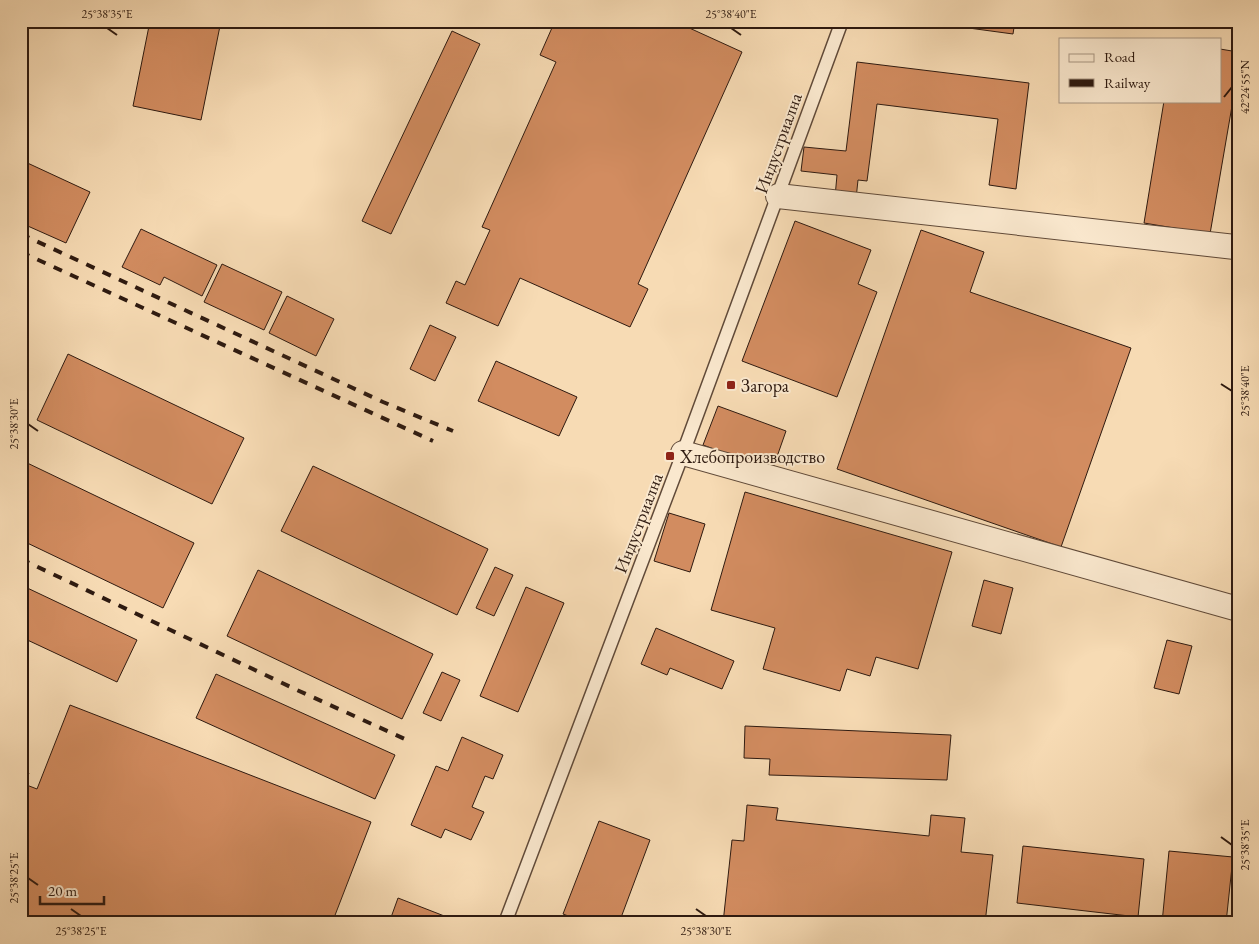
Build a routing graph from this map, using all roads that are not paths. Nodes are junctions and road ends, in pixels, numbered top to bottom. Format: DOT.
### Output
graph roads {
  1 [pos="842,21"];
  2 [pos="778,196"];
  3 [pos="1238,246"];
  4 [pos="683,453"];
  5 [pos="1238,609"];
  6 [pos="505,923"];
  1 -- 2 [label="lane, Индустриална"];
  2 -- 3 [label="street"];
  2 -- 4 [label="lane, Индустриална"];
  4 -- 5 [label="street"];
  4 -- 6 [label="lane, Индустриална"];
}
